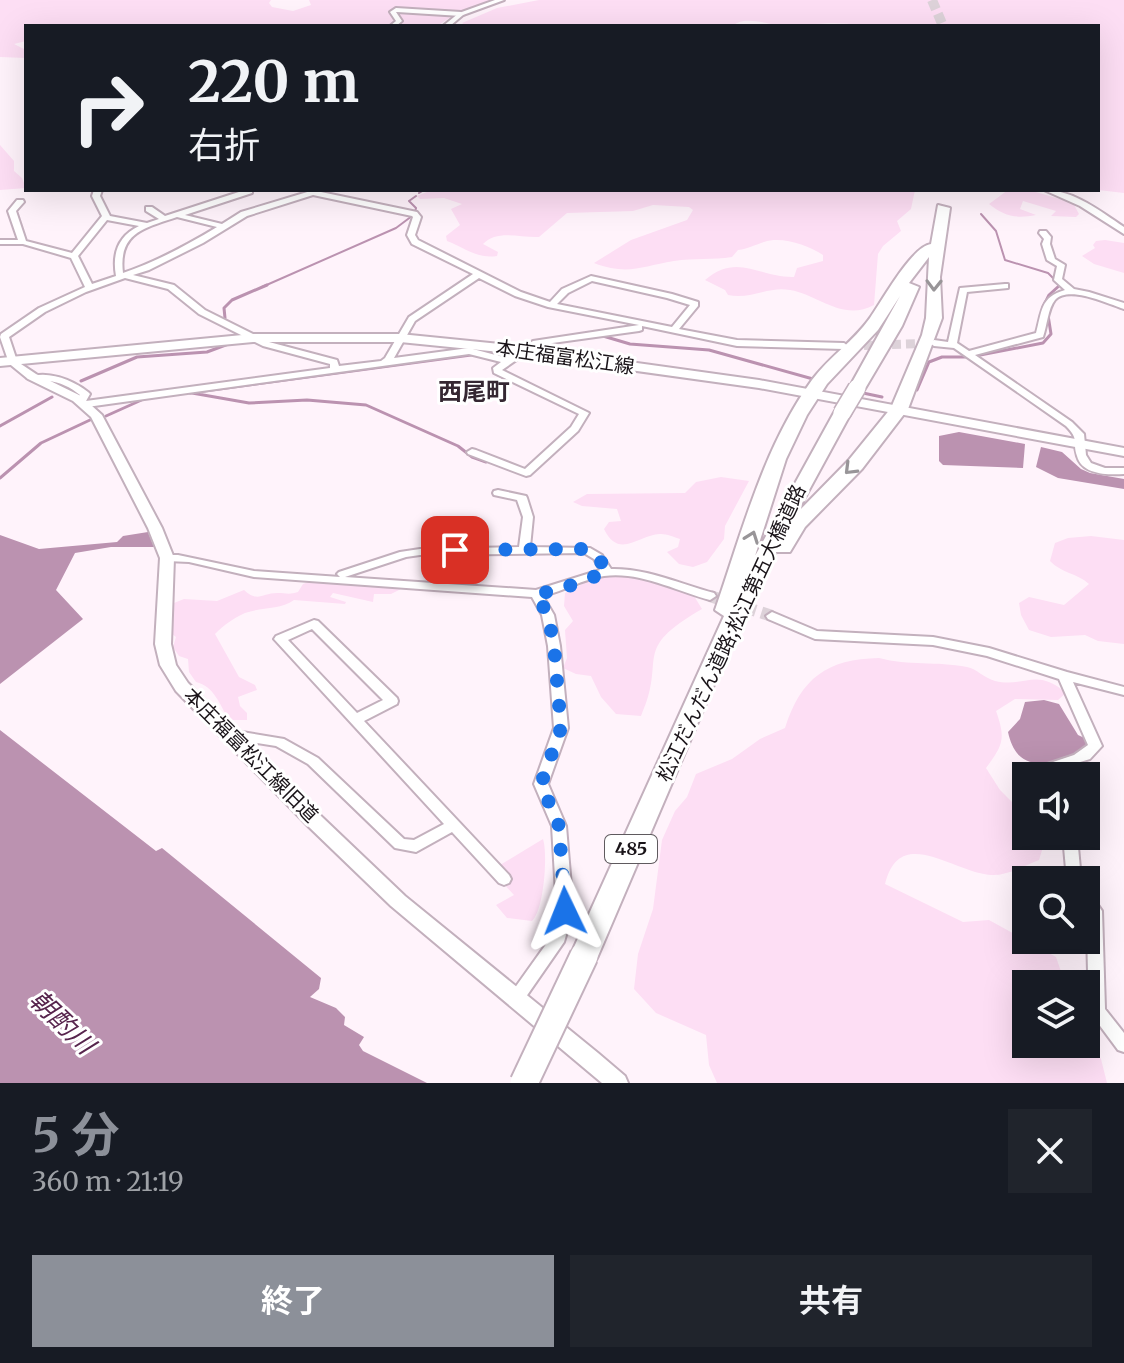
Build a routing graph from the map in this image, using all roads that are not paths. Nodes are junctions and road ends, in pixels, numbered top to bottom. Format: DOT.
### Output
graph roads {
  1 [pos="501,0"];
  2 [pos="461,14"];
  3 [pos="395,24"];
  4 [pos="448,24"];
  5 [pos="97,192"];
  6 [pos="246,192"];
  7 [pos="317,192"];
  8 [pos="947,192"];
  9 [pos="1054,192"];
  10 [pos="20,202"];
  11 [pos="943,208"];
  12 [pos="149,209"];
  13 [pos="177,215"];
  14 [pos="105,217"];
  15 [pos="164,219"];
  16 [pos="144,226"];
  17 [pos="224,227"];
  18 [pos="1124,231"];
  19 [pos="1043,233"];
  20 [pos="0,242"];
  21 [pos="23,242"];
  22 [pos="929,248"];
  23 [pos="74,256"];
  24 [pos="479,274"];
  25 [pos="123,276"];
  26 [pos="1005,286"];
  27 [pos="89,287"];
  28 [pos="1070,290"];
  29 [pos="551,305"];
  30 [pos="1124,306"];
  31 [pos="647,327"];
  32 [pos="673,331"];
  33 [pos="253,338"];
  34 [pos="400,338"];
  35 [pos="934,343"];
  36 [pos="952,344"];
  37 [pos="844,346"];
  38 [pos="523,351"];
  39 [pos="969,354"];
  40 [pos="6,361"];
  41 [pos="388,362"];
  42 [pos="510,362"];
  43 [pos="335,370"];
  44 [pos="813,393"];
  45 [pos="84,402"];
  46 [pos="899,409"];
  47 [pos="1082,446"];
  48 [pos="472,452"];
  49 [pos="1124,452"];
  50 [pos="1124,471"];
  51 [pos="498,493"];
  52 [pos="524,551"];
  53 [pos="167,558"];
  54 [pos="607,572"];
  55 [pos="343,574"];
  56 [pos="753,580"];
  57 [pos="536,594"];
  58 [pos="710,596"];
  59 [pos="772,616"];
  60 [pos="1064,676"];
  61 [pos="1124,691"];
  62 [pos="357,719"];
  63 [pos="230,735"];
  64 [pos="677,742"];
  65 [pos="1063,762"];
  66 [pos="454,825"];
  67 [pos="504,879"];
  68 [pos="1095,954"];
  69 [pos="515,999"];
  70 [pos="1124,1045"];
  71 [pos="524,1083"];
  72 [pos="617,1083"];
  1 -- 2 [label="street"];
  2 -- 3 [label="street"];
  2 -- 4 [label="street"];
  5 -- 14 [label="street"];
  6 -- 13 [label="street"];
  7 -- 17 [label="street"];
  7 -- 24 [label="street"];
  8 -- 11 [label="highway, 松江だんだん道路;松江第五大橋道路 / 485"];
  9 -- 18 [label="street"];
  10 -- 21 [label="street"];
  11 -- 22 [label="highway, 松江だんだん道路;松江第五大橋道路 / 485"];
  11 -- 46 [label="highway, one-way"];
  12 -- 15 [label="street"];
  13 -- 15 [label="street"];
  13 -- 17 [label="street"];
  14 -- 16 [label="street"];
  14 -- 23 [label="street"];
  15 -- 16 [label="street"];
  16 -- 25 [label="street"];
  17 -- 25 [label="street"];
  19 -- 28 [label="street"];
  20 -- 21 [label="street"];
  21 -- 23 [label="street"];
  22 -- 44 [label="highway"];
  22 -- 56 [label="highway, 松江だんだん道路;松江第五大橋道路 / 485, bridge"];
  23 -- 27 [label="street"];
  24 -- 29 [label="street"];
  24 -- 34 [label="street"];
  25 -- 27 [label="street"];
  25 -- 33 [label="street"];
  26 -- 36 [label="street"];
  27 -- 40 [label="street"];
  28 -- 30 [label="street"];
  28 -- 39 [label="street"];
  29 -- 31 [label="street"];
  29 -- 32 [label="street"];
  31 -- 32 [label="street"];
  31 -- 38 [label="street"];
  32 -- 37 [label="street"];
  33 -- 34 [label="main road, 本庄福富松江線"];
  33 -- 40 [label="main road, 本庄福富松江線"];
  33 -- 43 [label="street"];
  34 -- 38 [label="main road, 本庄福富松江線"];
  34 -- 41 [label="street"];
  35 -- 36 [label="street"];
  36 -- 39 [label="street"];
  38 -- 42 [label="street"];
  38 -- 44 [label="main road, 本庄福富松江線"];
  39 -- 47 [label="street"];
  40 -- 45 [label="street"];
  41 -- 42 [label="street"];
  41 -- 43 [label="street"];
  42 -- 48 [label="street"];
  43 -- 45 [label="street"];
  44 -- 46 [label="main road, 本庄福富松江線"];
  64 -- 44 [label="highway, one-way"];
  45 -- 53 [label="street, 本庄福富松江線旧道"];
  46 -- 47 [label="main road, 本庄福富松江線"];
  46 -- 56 [label="highway, one-way"];
  47 -- 49 [label="main road, 本庄福富松江線"];
  47 -- 50 [label="street"];
  51 -- 52 [label="street"];
  52 -- 54 [label="street"];
  52 -- 55 [label="street"];
  53 -- 57 [label="street"];
  53 -- 63 [label="street, 本庄福富松江線旧道"];
  54 -- 57 [label="street"];
  54 -- 58 [label="street"];
  56 -- 64 [label="highway, 松江だんだん道路;松江第五大橋道路 / 485"];
  57 -- 69 [label="street"];
  59 -- 60 [label="street"];
  60 -- 61 [label="street"];
  60 -- 65 [label="street"];
  62 -- 62 [label="street"];
  62 -- 66 [label="street"];
  63 -- 66 [label="street"];
  63 -- 69 [label="street, 本庄福富松江線旧道"];
  64 -- 71 [label="highway, 松江だんだん道路;松江第五大橋道路 / 485, bridge"];
  66 -- 67 [label="street"];
  68 -- 70 [label="street"];
  69 -- 72 [label="street, 本庄福富松江線旧道"];
}
